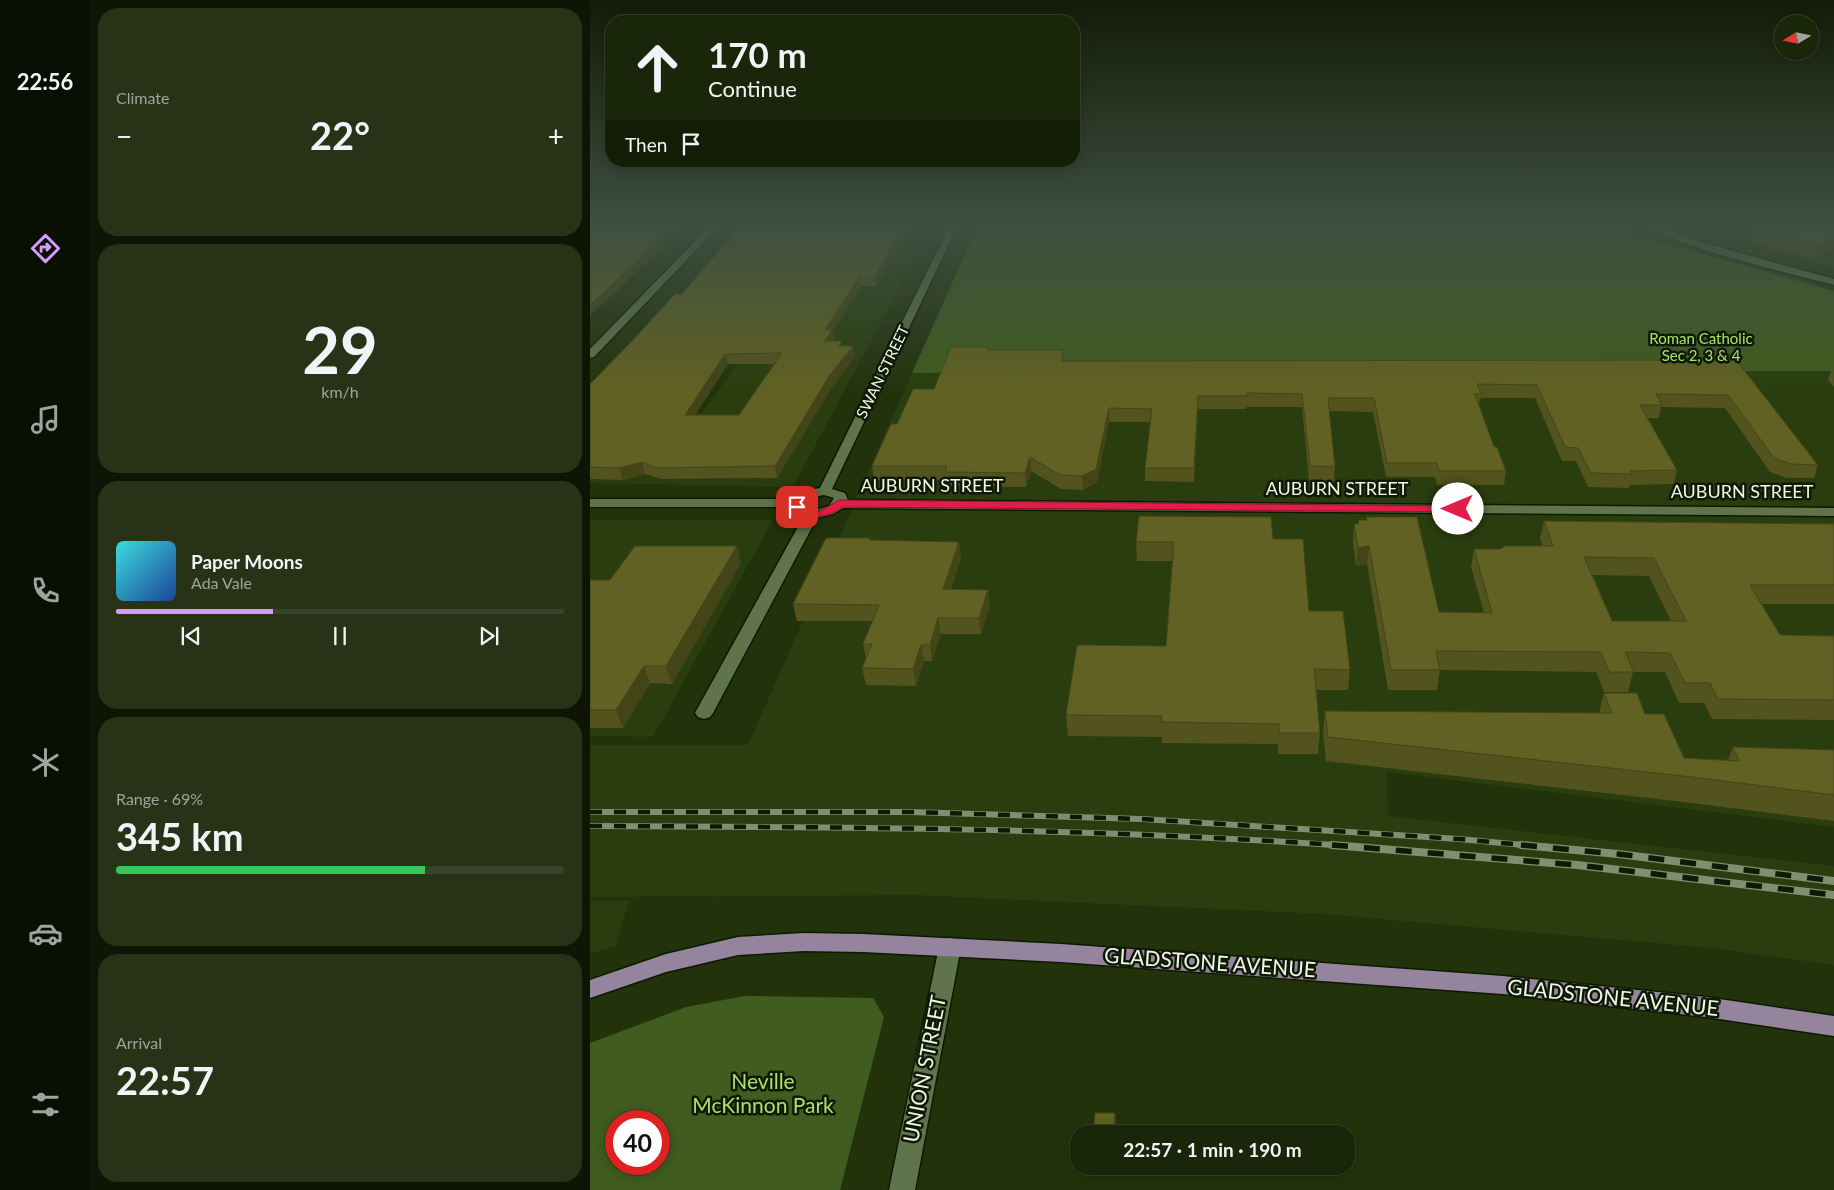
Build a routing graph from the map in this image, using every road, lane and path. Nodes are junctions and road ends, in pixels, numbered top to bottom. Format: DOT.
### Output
graph roads {
  1 [pos="662,281"];
  2 [pos="927,281"];
  3 [pos="590,355"];
  4 [pos="824,491"];
  5 [pos="590,503"];
  6 [pos="797,503"];
  7 [pos="840,504"];
  8 [pos="1834,512"];
  9 [pos="812,514"];
  10 [pos="704,713"];
  11 [pos="950,947"];
  12 [pos="590,990"];
  13 [pos="1834,1026"];
  14 [pos="902,1190"];
  1 -- 3 [label="street"];
  2 -- 4 [label="street, SWAN STREET"];
  4 -- 6 [label="street"];
  4 -- 7 [label="street"];
  5 -- 6 [label="street"];
  6 -- 9 [label="street"];
  7 -- 8 [label="street, AUBURN STREET"];
  7 -- 9 [label="street"];
  9 -- 10 [label="street"];
  11 -- 12 [label="main road, GLADSTONE AVENUE"];
  11 -- 13 [label="main road, GLADSTONE AVENUE"];
  11 -- 14 [label="street, UNION STREET"];
}
